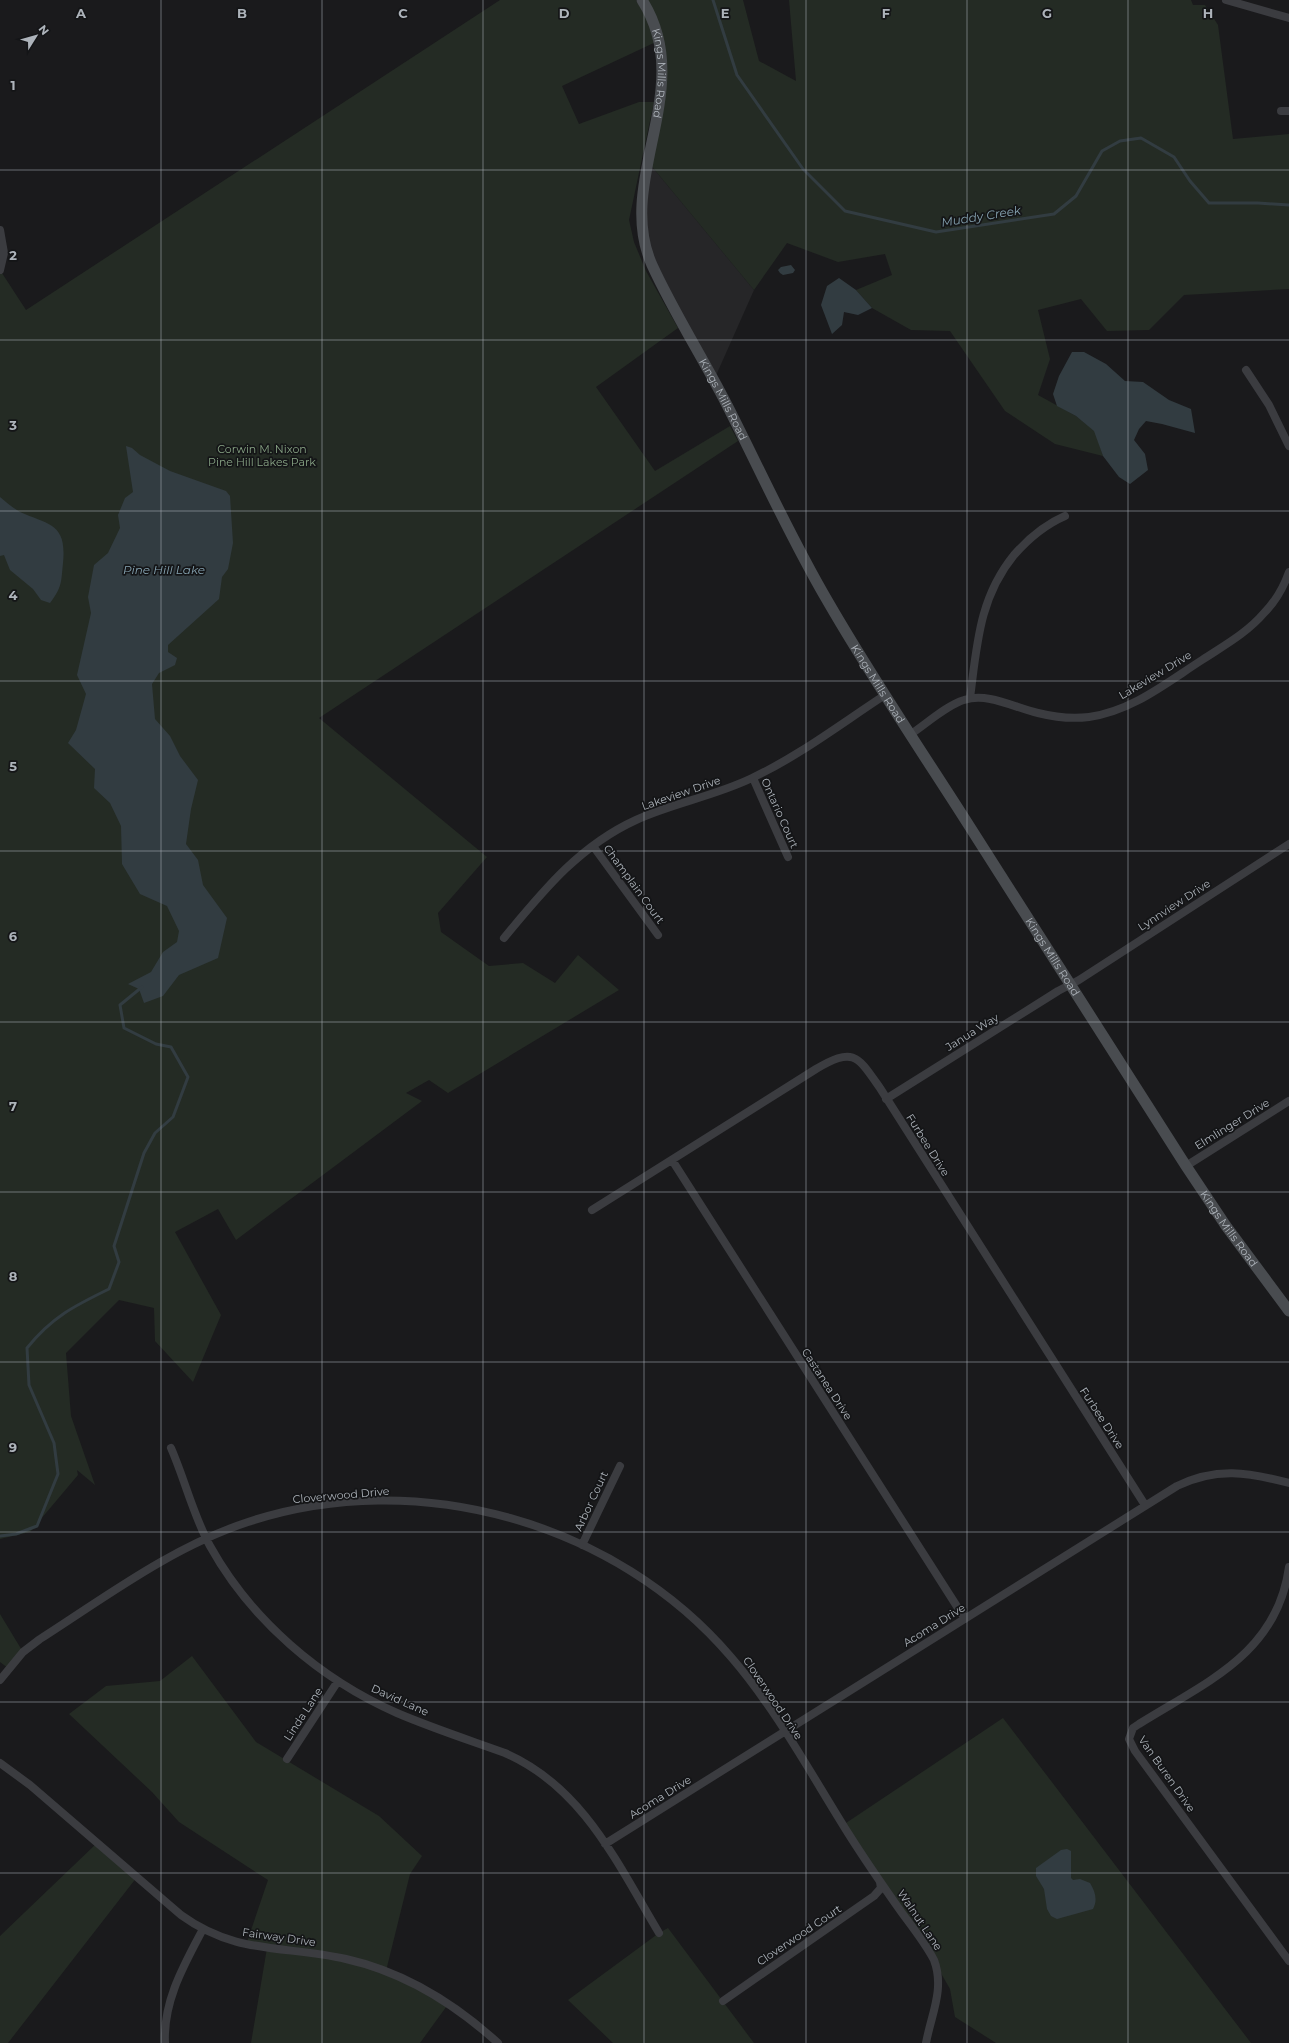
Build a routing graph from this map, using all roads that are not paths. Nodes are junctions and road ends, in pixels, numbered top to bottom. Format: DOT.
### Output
graph roads {
  1 [pos="642,0"];
  2 [pos="1226,0"];
  3 [pos="1289,18"];
  4 [pos="0,230"];
  5 [pos="0,270"];
  6 [pos="1246,370"];
  7 [pos="1289,446"];
  8 [pos="1065,516"];
  9 [pos="1289,572"];
  10 [pos="885,695"];
  11 [pos="970,698"];
  12 [pos="911,734"];
  13 [pos="753,778"];
  14 [pos="1289,844"];
  15 [pos="593,846"];
  16 [pos="788,857"];
  17 [pos="658,935"];
  18 [pos="504,938"];
  19 [pos="1071,984"];
  20 [pos="886,1099"];
  21 [pos="1289,1101"];
  22 [pos="672,1160"];
  23 [pos="1186,1166"];
  24 [pos="592,1210"];
  25 [pos="1289,1311"];
  26 [pos="171,1448"];
  27 [pos="620,1466"];
  28 [pos="1289,1483"];
  29 [pos="1145,1505"];
  30 [pos="206,1538"];
  31 [pos="582,1545"];
  32 [pos="1289,1567"];
  33 [pos="965,1619"];
  34 [pos="0,1680"];
  35 [pos="338,1680"];
  36 [pos="784,1732"];
  37 [pos="287,1759"];
  38 [pos="0,1763"];
  39 [pos="605,1844"];
  40 [pos="880,1882"];
  41 [pos="203,1930"];
  42 [pos="659,1933"];
  43 [pos="1289,1961"];
  44 [pos="723,2001"];
  45 [pos="165,2043"];
  46 [pos="498,2043"];
  47 [pos="926,2043"];
  1 -- 10 [label="street, Kings Mills Road"];
  2 -- 3 [label="street"];
  4 -- 5 [label="street"];
  6 -- 7 [label="street"];
  8 -- 11 [label="street"];
  9 -- 11 [label="street, Lakeview Drive"];
  10 -- 12 [label="street, Kings Mills Road"];
  10 -- 13 [label="street, Lakeview Drive"];
  11 -- 12 [label="street"];
  12 -- 19 [label="street, Kings Mills Road"];
  13 -- 15 [label="street, Lakeview Drive"];
  13 -- 16 [label="street, Ontario Court"];
  14 -- 19 [label="street, Lynnview Drive"];
  15 -- 17 [label="street, Champlain Court"];
  15 -- 18 [label="street, Lakeview Drive"];
  19 -- 20 [label="street, Janua Way"];
  19 -- 23 [label="street, Kings Mills Road"];
  20 -- 22 [label="street, Furbee Drive"];
  20 -- 29 [label="street, Furbee Drive"];
  21 -- 23 [label="street, Elmlinger Drive"];
  22 -- 24 [label="street, Furbee Drive"];
  22 -- 33 [label="street, Castanea Drive"];
  23 -- 25 [label="street, Kings Mills Road"];
  26 -- 30 [label="street, David Lane"];
  27 -- 31 [label="street, Arbor Court"];
  28 -- 29 [label="street, Acoma Drive"];
  29 -- 33 [label="street, Acoma Drive"];
  30 -- 31 [label="street, Cloverwood Drive"];
  30 -- 34 [label="street, Cloverwood Drive"];
  30 -- 35 [label="street, David Lane"];
  31 -- 36 [label="street, Cloverwood Drive"];
  32 -- 43 [label="street, Van Buren Drive"];
  33 -- 36 [label="street, Acoma Drive"];
  35 -- 37 [label="street, Linda Lane"];
  35 -- 39 [label="street, David Lane"];
  36 -- 39 [label="street, Acoma Drive"];
  36 -- 40 [label="street, Cloverwood Drive"];
  38 -- 41 [label="street, Fairway Drive"];
  39 -- 42 [label="street, David Lane"];
  40 -- 44 [label="street, Cloverwood Court"];
  40 -- 47 [label="street, Walnut Lane"];
  41 -- 45 [label="street"];
  41 -- 46 [label="street, Fairway Drive"];
}
